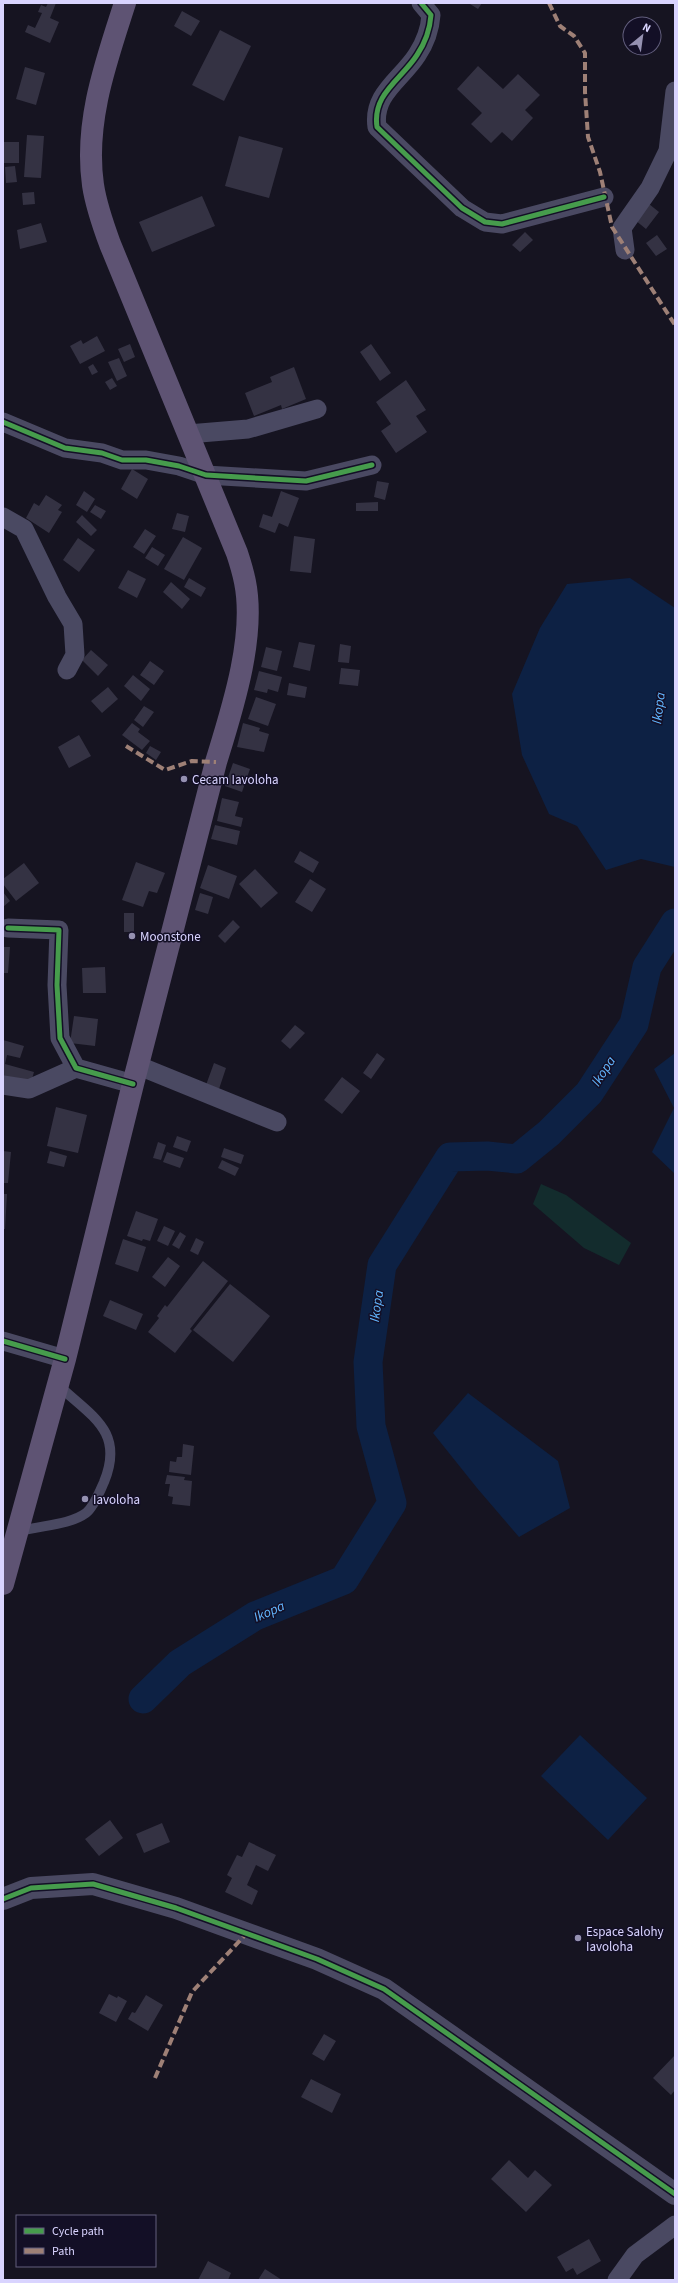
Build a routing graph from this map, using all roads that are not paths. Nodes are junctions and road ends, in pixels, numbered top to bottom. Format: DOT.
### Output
graph roads {
  1 [pos="125,3"];
  2 [pos="421,3"];
  3 [pos="675,91"];
  4 [pos="604,197"];
  5 [pos="625,250"];
  6 [pos="317,409"];
  7 [pos="3,422"];
  8 [pos="188,434"];
  9 [pos="372,465"];
  10 [pos="206,475"];
  11 [pos="3,517"];
  12 [pos="67,670"];
  13 [pos="8,928"];
  14 [pos="76,1068"];
  15 [pos="136,1075"];
  16 [pos="3,1085"];
  17 [pos="277,1122"];
  18 [pos="3,1341"];
  19 [pos="65,1359"];
  20 [pos="58,1385"];
  21 [pos="17,1532"];
  22 [pos="3,1584"];
  23 [pos="3,1899"];
  24 [pos="675,2194"];
  25 [pos="675,2225"];
  26 [pos="617,2280"];
  1 -- 8 [label="main road"];
  2 -- 4 [label="street"];
  3 -- 5 [label="street"];
  6 -- 8 [label="street"];
  7 -- 10 [label="street"];
  8 -- 10 [label="main road"];
  9 -- 10 [label="street"];
  10 -- 15 [label="main road"];
  11 -- 12 [label="street"];
  13 -- 14 [label="street"];
  14 -- 15 [label="street"];
  14 -- 16 [label="street"];
  15 -- 17 [label="street"];
  15 -- 19 [label="main road"];
  18 -- 19 [label="street"];
  19 -- 20 [label="main road"];
  20 -- 21 [label="main road"];
  20 -- 21 [label="lane"];
  21 -- 22 [label="main road"];
  23 -- 24 [label="street"];
  25 -- 26 [label="street"];
}
